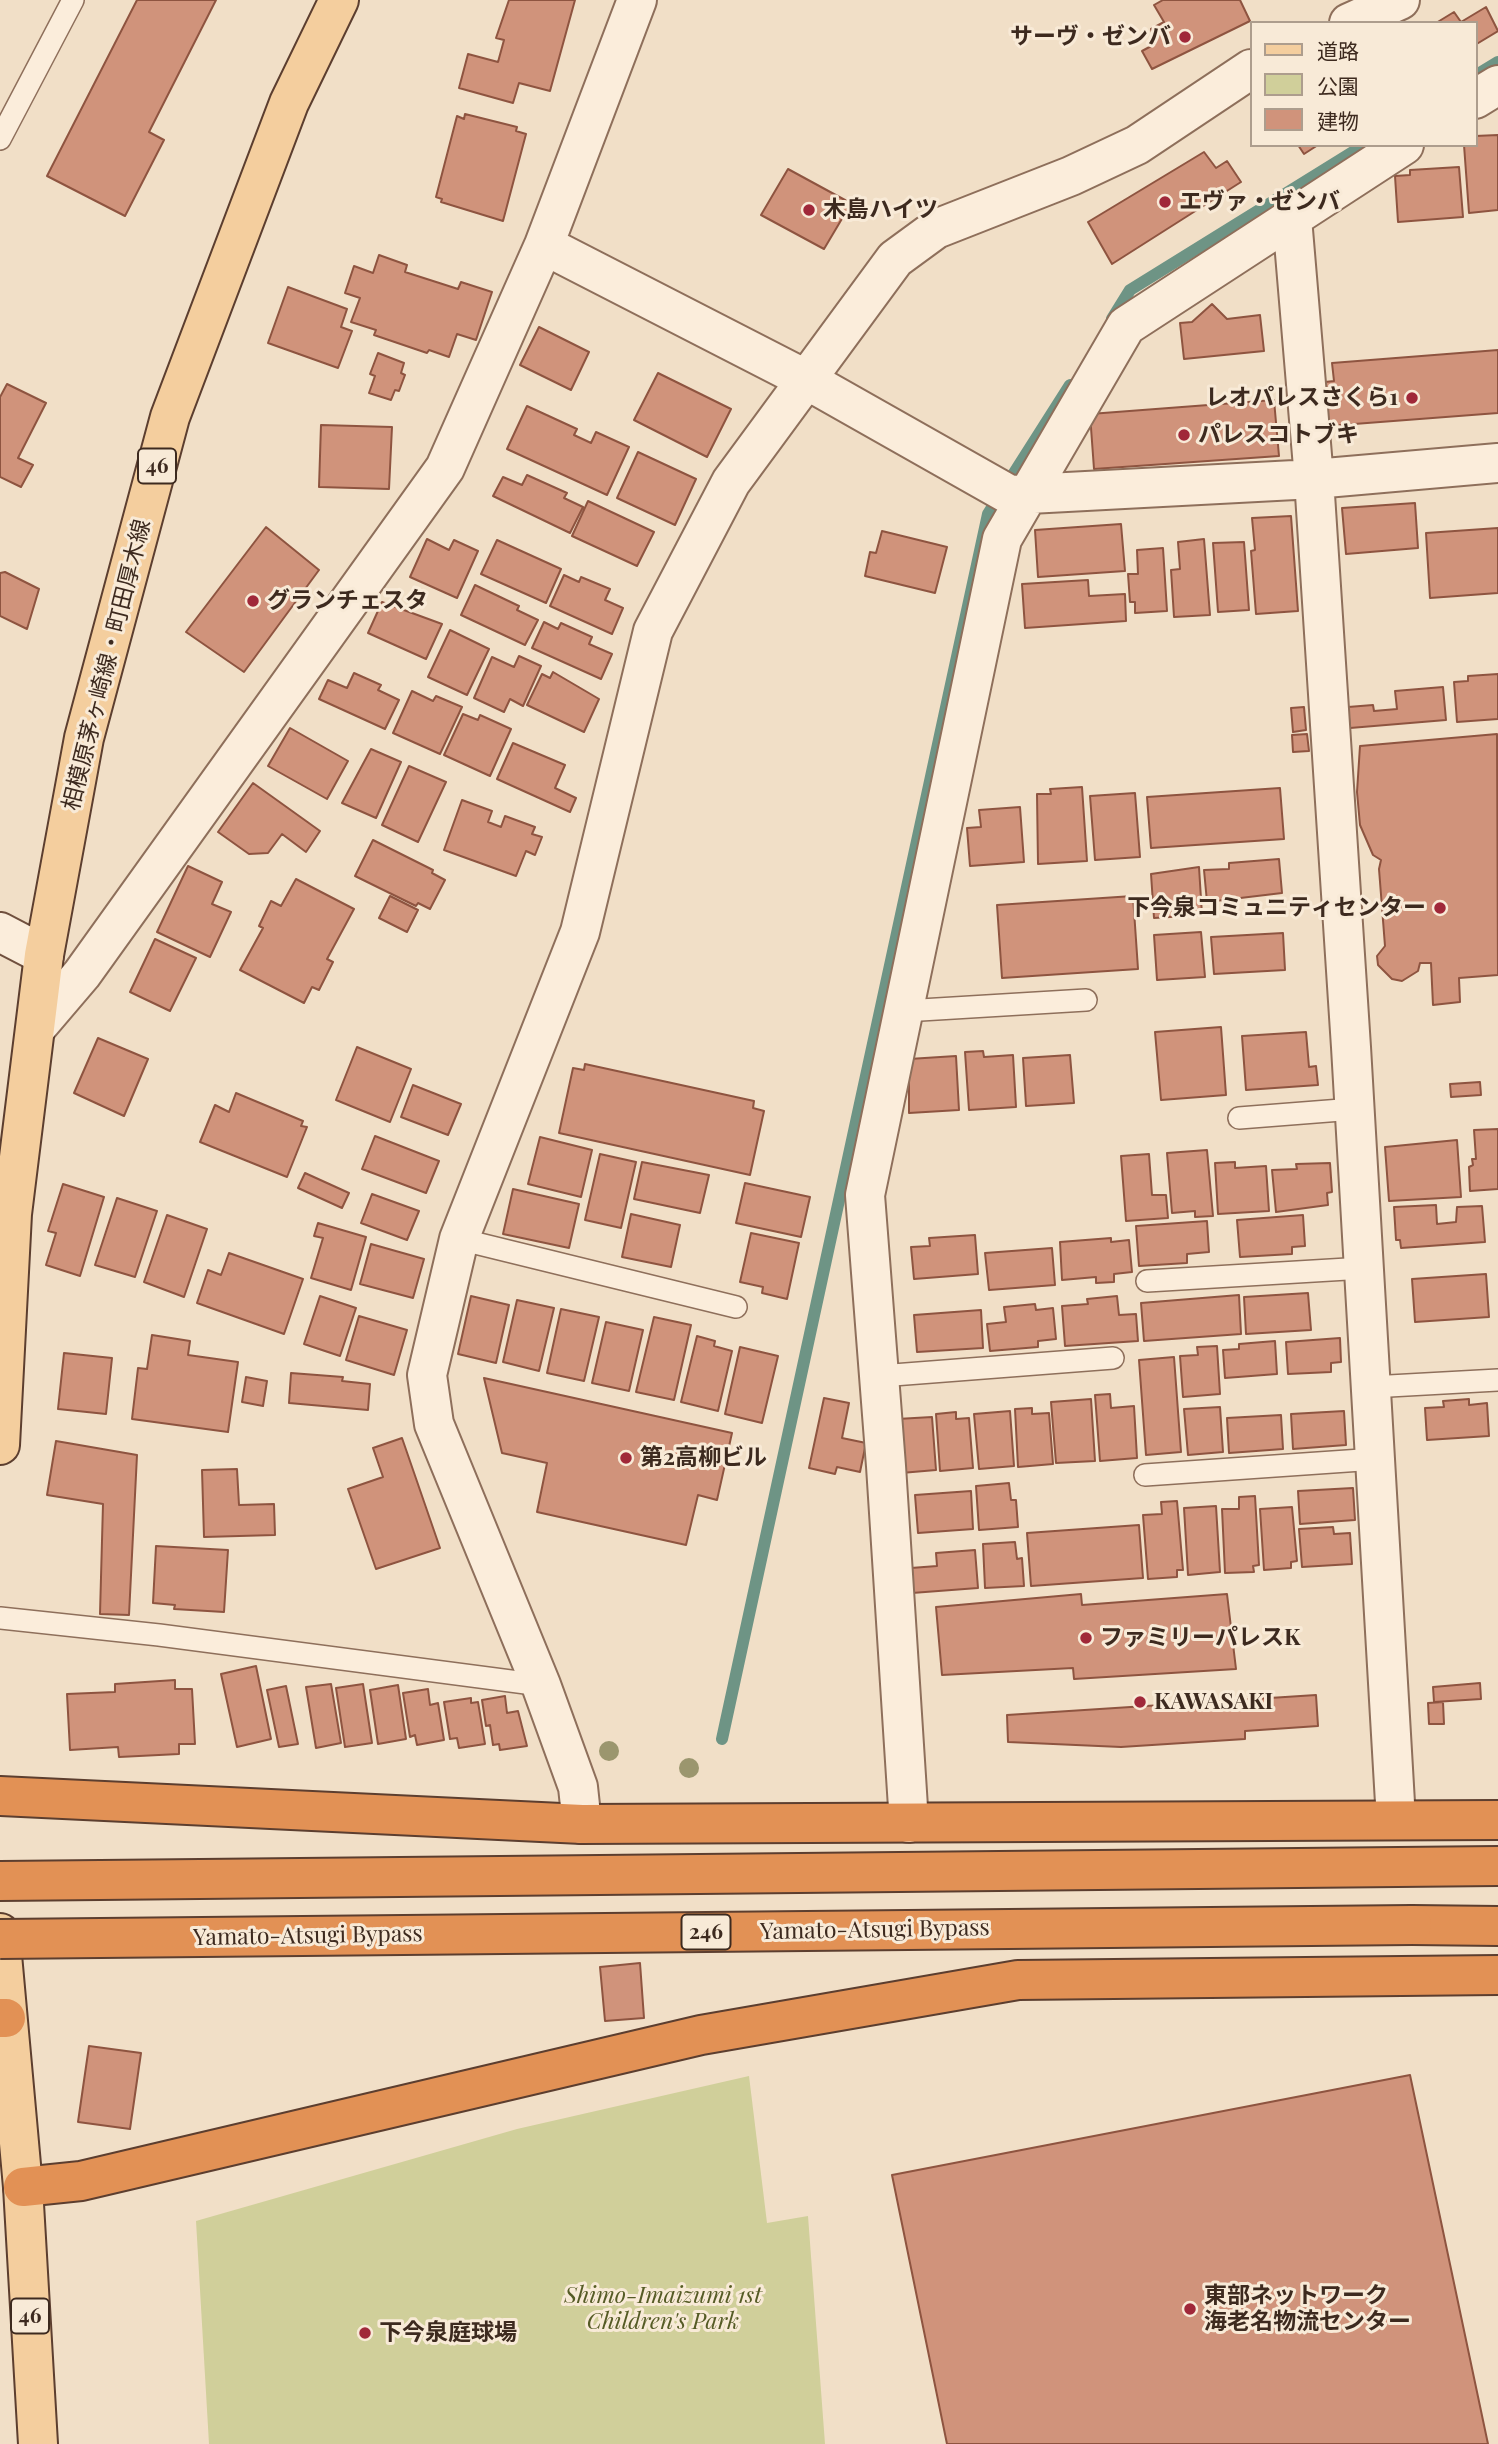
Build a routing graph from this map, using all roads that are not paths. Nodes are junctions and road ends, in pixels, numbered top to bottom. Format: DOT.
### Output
graph roads {
  1 [pos="73,0"];
  2 [pos="339,0"];
  3 [pos="636,0"];
  4 [pos="1400,0"];
  5 [pos="1353,21"];
  6 [pos="1250,70"];
  7 [pos="1498,85"];
  8 [pos="1477,98"];
  9 [pos="0,139"];
  10 [pos="1401,147"];
  11 [pos="1293,218"];
  12 [pos="544,245"];
  13 [pos="805,379"];
  14 [pos="1498,463"];
  15 [pos="1314,480"];
  16 [pos="1006,491"];
  17 [pos="0,932"];
  18 [pos="44,955"];
  19 [pos="1086,1000"];
  20 [pos="904,1011"];
  21 [pos="36,1028"];
  22 [pos="1354,1110"];
  23 [pos="1239,1118"];
  24 [pos="6,1216"];
  25 [pos="459,1239"];
  26 [pos="1364,1268"];
  27 [pos="1147,1281"];
  28 [pos="736,1307"];
  29 [pos="1113,1357"];
  30 [pos="880,1376"];
  31 [pos="1498,1380"];
  32 [pos="1371,1387"];
  33 [pos="0,1445"];
  34 [pos="1376,1459"];
  35 [pos="1145,1475"];
  36 [pos="0,1618"];
  37 [pos="541,1685"];
  38 [pos="0,1796"];
  39 [pos="1396,1820"];
  40 [pos="1498,1820"];
  41 [pos="909,1823"];
  42 [pos="582,1825"];
  43 [pos="1498,1866"];
  44 [pos="0,1881"];
  45 [pos="1498,1926"];
  46 [pos="0,1933"];
  47 [pos="0,1939"];
  48 [pos="1498,1975"];
  49 [pos="3,2018"];
  50 [pos="14,2166"];
  51 [pos="33,2440"];
  1 -- 9 [label="lane"];
  2 -- 18 [label="main road, 相模原茅ヶ崎線・町田厚木線 / 46"];
  3 -- 12 [label="street"];
  4 -- 5 [label="street"];
  6 -- 13 [label="street"];
  7 -- 8 [label="street"];
  10 -- 11 [label="street"];
  11 -- 15 [label="street"];
  11 -- 16 [label="street"];
  12 -- 13 [label="street"];
  12 -- 21 [label="street"];
  13 -- 16 [label="street"];
  13 -- 25 [label="street"];
  14 -- 15 [label="street"];
  15 -- 16 [label="street"];
  15 -- 22 [label="street"];
  16 -- 20 [label="street"];
  17 -- 18 [label="street"];
  18 -- 21 [label="main road, 相模原茅ヶ崎線・町田厚木線 / 46"];
  19 -- 20 [label="lane"];
  20 -- 30 [label="street"];
  21 -- 24 [label="main road, 相模原茅ヶ崎線・町田厚木線 / 46"];
  22 -- 23 [label="lane"];
  22 -- 26 [label="street"];
  24 -- 33 [label="main road, 相模原茅ヶ崎線・町田厚木線 / 46"];
  25 -- 28 [label="lane"];
  25 -- 37 [label="street"];
  26 -- 27 [label="lane"];
  26 -- 32 [label="street"];
  29 -- 30 [label="lane"];
  30 -- 41 [label="street"];
  31 -- 32 [label="lane"];
  32 -- 34 [label="street"];
  34 -- 35 [label="lane"];
  34 -- 39 [label="street"];
  36 -- 37 [label="lane"];
  37 -- 42 [label="street"];
  38 -- 42 [label="highway"];
  39 -- 40 [label="highway"];
  39 -- 41 [label="highway"];
  41 -- 42 [label="highway"];
  43 -- 44 [label="highway"];
  45 -- 47 [label="highway, Yamato-Atsugi Bypass / 246, bridge"];
  46 -- 49 [label="main road, 46"];
  48 -- 50 [label="highway"];
  49 -- 50 [label="main road, 46"];
  50 -- 51 [label="main road, 46"];
}
